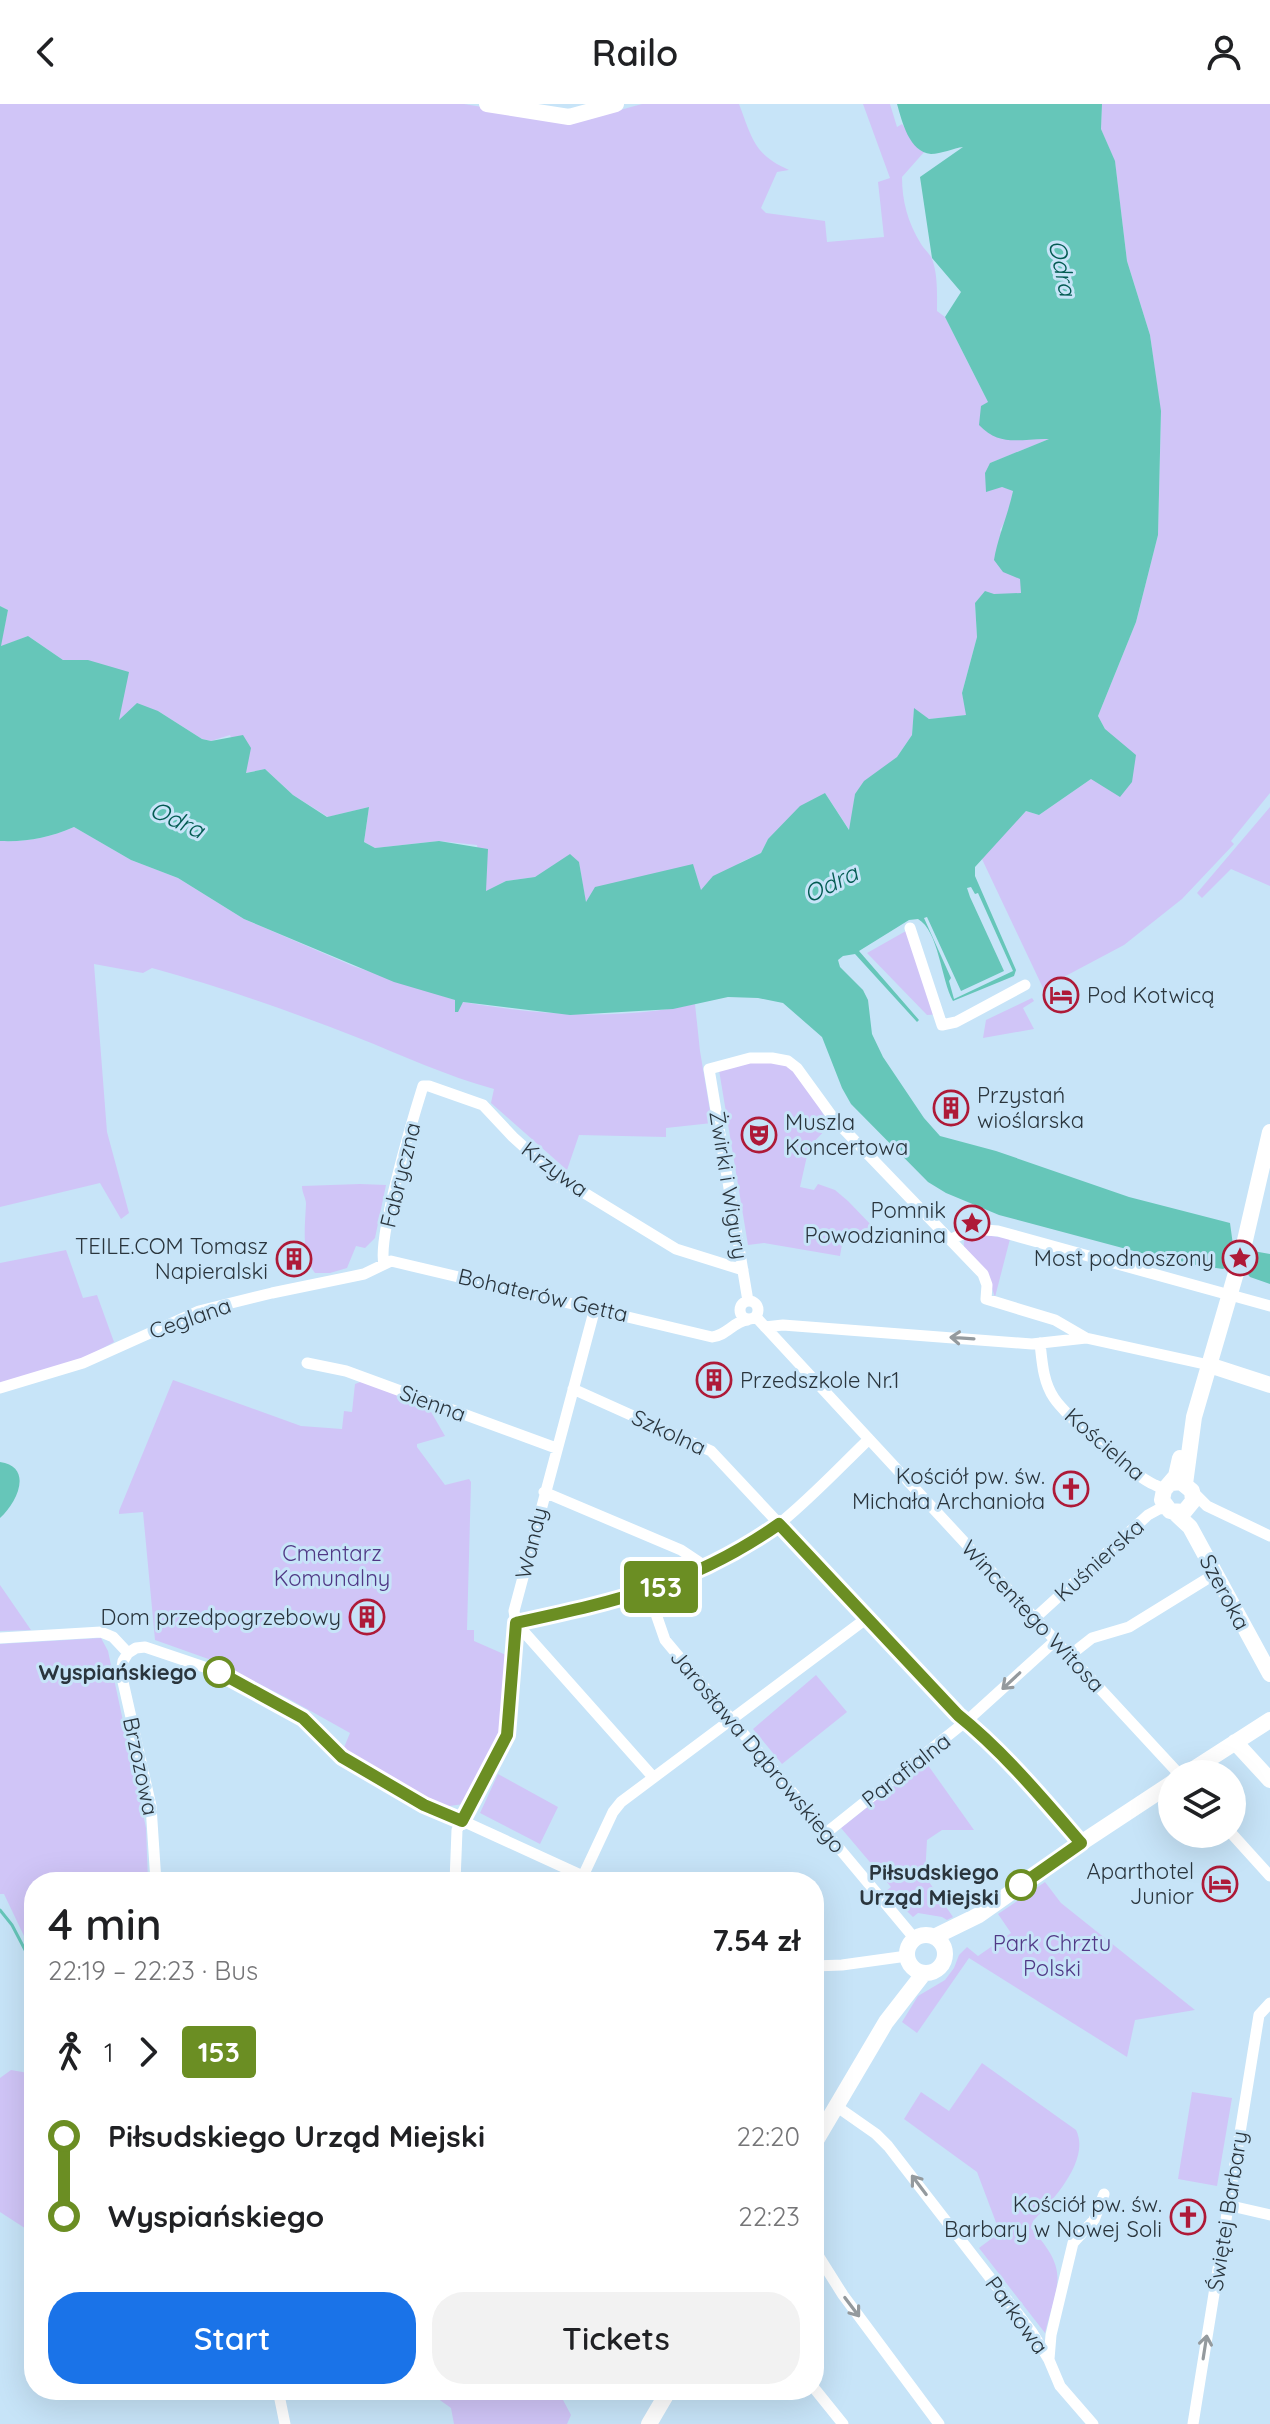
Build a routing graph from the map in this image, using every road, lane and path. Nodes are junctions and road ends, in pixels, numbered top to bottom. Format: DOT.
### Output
graph roads {
  1 [pos="487,104"];
  2 [pos="616,104"];
  3 [pos="910,928"];
  4 [pos="1025,985"];
  5 [pos="423,1086"];
  6 [pos="1270,1132"];
  7 [pos="950,1240"];
  8 [pos="384,1264"];
  9 [pos="743,1270"];
  10 [pos="744,1305"];
  11 [pos="1270,1306"];
  12 [pos="595,1308"];
  13 [pos="752,1318"];
  14 [pos="765,1327"];
  15 [pos="703,1334"];
  16 [pos="1086,1338"];
  17 [pos="1040,1343"];
  18 [pos="307,1363"];
  19 [pos="1209,1365"];
  20 [pos="1270,1385"];
  21 [pos="0,1388"];
  22 [pos="573,1389"];
  23 [pos="868,1440"];
  24 [pos="556,1448"];
  25 [pos="1179,1486"];
  26 [pos="544,1492"];
  27 [pos="1207,1506"];
  28 [pos="1176,1510"];
  29 [pos="779,1524"];
  30 [pos="1270,1536"];
  31 [pos="703,1570"];
  32 [pos="1210,1577"];
  33 [pos="648,1591"];
  34 [pos="867,1618"];
  35 [pos="1035,1618"];
  36 [pos="516,1623"];
  37 [pos="0,1638"];
  38 [pos="1056,1640"];
  39 [pos="1078,1649"];
  40 [pos="128,1653"];
  41 [pos="1270,1674"];
  42 [pos="731,1720"];
  43 [pos="1270,1720"];
  44 [pos="966,1722"];
  45 [pos="1235,1742"];
  46 [pos="1166,1760"];
  47 [pos="1207,1760"];
  48 [pos="653,1777"];
  49 [pos="1270,1780"];
  50 [pos="1158,1792"];
  51 [pos="462,1821"];
  52 [pos="826,1833"];
  53 [pos="1081,1843"];
  54 [pos="1245,1848"];
  55 [pos="155,1872"];
  56 [pos="455,1872"];
  57 [pos="574,1872"];
  58 [pos="585,1872"];
  59 [pos="1270,1876"];
  60 [pos="915,1939"];
  61 [pos="939,1944"];
  62 [pos="914,1964"];
  63 [pos="824,1966"];
  64 [pos="1270,2003"];
  65 [pos="836,2106"];
  66 [pos="824,2127"];
  67 [pos="1104,2194"];
  68 [pos="1227,2205"];
  69 [pos="1270,2215"];
  70 [pos="824,2265"];
  71 [pos="1049,2360"];
  72 [pos="280,2400"];
  73 [pos="663,2400"];
  74 [pos="824,2400"];
  75 [pos="285,2424"];
  76 [pos="649,2424"];
  77 [pos="843,2424"];
  78 [pos="939,2424"];
  79 [pos="1093,2424"];
  80 [pos="1193,2424"];
  1 -- 2 [label="street"];
  3 -- 4 [label="street"];
  5 -- 8 [label="street, Fabryczna"];
  5 -- 9 [label="street, Krzywa"];
  6 -- 19 [label="street"];
  7 -- 9 [label="street, Żwirki i Wigury"];
  7 -- 11 [label="street"];
  7 -- 16 [label="street"];
  8 -- 12 [label="street, Bohaterów Getta"];
  8 -- 21 [label="street, Ceglana"];
  9 -- 10 [label="street, Żwirki i Wigury"];
  10 -- 13 [label="street, Wincentego Witosa"];
  10 -- 15 [label="street"];
  12 -- 15 [label="street, Bohaterów Getta"];
  12 -- 22 [label="street, Wandy"];
  13 -- 14 [label="street, Wincentego Witosa"];
  13 -- 15 [label="street"];
  17 -- 14 [label="street, one-way"];
  14 -- 23 [label="street, Wincentego Witosa"];
  16 -- 17 [label="street"];
  16 -- 19 [label="street"];
  17 -- 25 [label="street, Kościelna"];
  18 -- 24 [label="street, Sienna"];
  19 -- 20 [label="street"];
  19 -- 25 [label="street"];
  22 -- 24 [label="street, Wandy"];
  22 -- 29 [label="street, Szkolna"];
  23 -- 29 [label="street"];
  23 -- 35 [label="street, Wincentego Witosa"];
  24 -- 26 [label="street, Wandy"];
  25 -- 27 [label="street"];
  25 -- 28 [label="street"];
  25 -- 28 [label="street"];
  26 -- 31 [label="street"];
  26 -- 36 [label="street, Wandy"];
  27 -- 28 [label="street"];
  27 -- 30 [label="street"];
  28 -- 35 [label="street, Kuśnierska"];
  28 -- 41 [label="street, Szeroka"];
  29 -- 31 [label="street"];
  29 -- 34 [label="street, Szkolna"];
  31 -- 33 [label="street"];
  32 -- 39 [label="street"];
  33 -- 36 [label="street"];
  33 -- 42 [label="street, Jarosława Dąbrowskiego"];
  34 -- 42 [label="street"];
  34 -- 44 [label="street, Szkolna"];
  35 -- 38 [label="street, Wincentego Witosa"];
  36 -- 48 [label="street"];
  36 -- 51 [label="street, Wandy"];
  37 -- 40 [label="street"];
  38 -- 44 [label="street, Parafialna, one-way"];
  38 -- 46 [label="street, Wincentego Witosa"];
  40 -- 51 [label="street"];
  40 -- 55 [label="street, Brzozowa"];
  42 -- 48 [label="street"];
  42 -- 52 [label="street, Jarosława Dąbrowskiego"];
  43 -- 45 [label="street"];
  44 -- 52 [label="street, Parafialna"];
  44 -- 53 [label="street, Szkolna"];
  45 -- 47 [label="street"];
  45 -- 49 [label="street"];
  48 -- 58 [label="street"];
  50 -- 53 [label="street"];
  51 -- 56 [label="street, Wandy"];
  51 -- 57 [label="street"];
  52 -- 60 [label="street, Jarosława Dąbrowskiego"];
  53 -- 61 [label="street"];
  54 -- 59 [label="street"];
  60 -- 61 [label="street"];
  60 -- 62 [label="street"];
  61 -- 62 [label="street"];
  62 -- 63 [label="street"];
  62 -- 65 [label="street"];
  64 -- 68 [label="street, Świętej Barbary"];
  65 -- 66 [label="street"];
  71 -- 65 [label="street, Parkowa, one-way"];
  67 -- 71 [label="street"];
  68 -- 69 [label="street"];
  80 -- 68 [label="street, Świętej Barbary, one-way"];
  70 -- 78 [label="street, one-way"];
  71 -- 79 [label="street, Parkowa"];
  72 -- 75 [label="street"];
  73 -- 76 [label="street"];
  74 -- 77 [label="street"];
}
